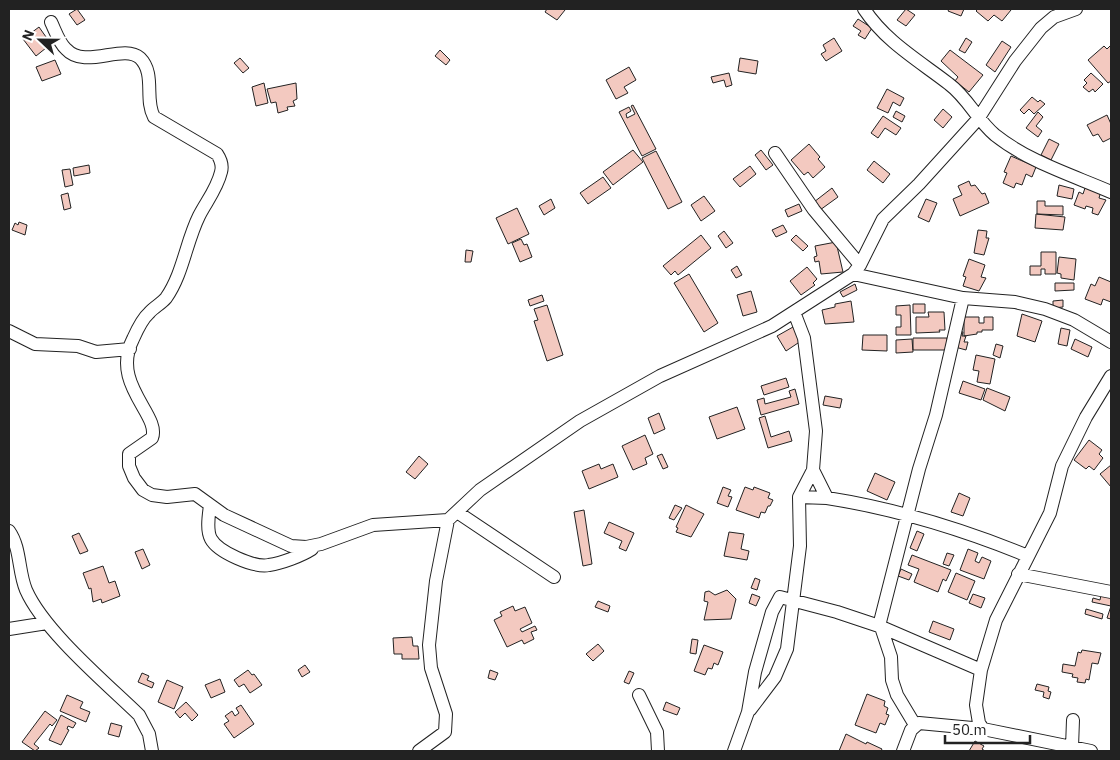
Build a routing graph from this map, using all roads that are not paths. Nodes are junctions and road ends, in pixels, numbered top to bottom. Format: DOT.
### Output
graph roads {
  1 [pos="864,9"];
  2 [pos="1076,9"];
  3 [pos="50,22"];
  4 [pos="978,119"];
  5 [pos="775,153"];
  6 [pos="1111,192"];
  7 [pos="856,270"];
  8 [pos="962,298"];
  9 [pos="794,312"];
  10 [pos="9,331"];
  11 [pos="1111,342"];
  12 [pos="130,350"];
  13 [pos="1111,376"];
  14 [pos="813,470"];
  15 [pos="800,497"];
  16 [pos="826,498"];
  17 [pos="210,504"];
  18 [pos="908,514"];
  19 [pos="453,516"];
  20 [pos="9,532"];
  21 [pos="320,544"];
  22 [pos="1028,556"];
  23 [pos="1018,574"];
  24 [pos="554,577"];
  25 [pos="1111,592"];
  26 [pos="792,600"];
  27 [pos="46,623"];
  28 [pos="880,626"];
  29 [pos="9,629"];
  30 [pos="981,670"];
  31 [pos="639,695"];
  32 [pos="748,712"];
  33 [pos="1073,720"];
  34 [pos="915,725"];
  35 [pos="983,728"];
  36 [pos="1041,747"];
  37 [pos="1072,748"];
  38 [pos="152,751"];
  39 [pos="419,751"];
  40 [pos="658,751"];
  41 [pos="734,751"];
  42 [pos="903,751"];
  43 [pos="1090,751"];
  1 -- 4 [label="street"];
  2 -- 4 [label="street"];
  3 -- 12 [label="street"];
  4 -- 6 [label="street"];
  4 -- 7 [label="street"];
  5 -- 7 [label="street"];
  7 -- 8 [label="street"];
  7 -- 9 [label="street"];
  8 -- 11 [label="street"];
  8 -- 18 [label="street"];
  9 -- 14 [label="street"];
  9 -- 19 [label="street"];
  10 -- 12 [label="street"];
  12 -- 17 [label="street"];
  13 -- 22 [label="street"];
  14 -- 15 [label="street"];
  14 -- 16 [label="street"];
  15 -- 16 [label="street"];
  15 -- 26 [label="street"];
  16 -- 18 [label="street"];
  17 -- 21 [label="street"];
  17 -- 21 [label="street"];
  18 -- 22 [label="street"];
  18 -- 28 [label="street"];
  19 -- 21 [label="street"];
  19 -- 24 [label="street"];
  19 -- 39 [label="street"];
  20 -- 27 [label="street"];
  22 -- 23 [label="street"];
  23 -- 25 [label="street"];
  23 -- 30 [label="street"];
  26 -- 28 [label="street"];
  26 -- 32 [label="street"];
  26 -- 32 [label="street"];
  27 -- 29 [label="street"];
  27 -- 38 [label="street"];
  28 -- 30 [label="street"];
  28 -- 34 [label="street"];
  30 -- 35 [label="street"];
  31 -- 40 [label="street"];
  32 -- 41 [label="street"];
  33 -- 37 [label="street"];
  34 -- 35 [label="street"];
  34 -- 42 [label="street"];
  35 -- 36 [label="street"];
  36 -- 37 [label="street"];
  37 -- 43 [label="street"];
}
